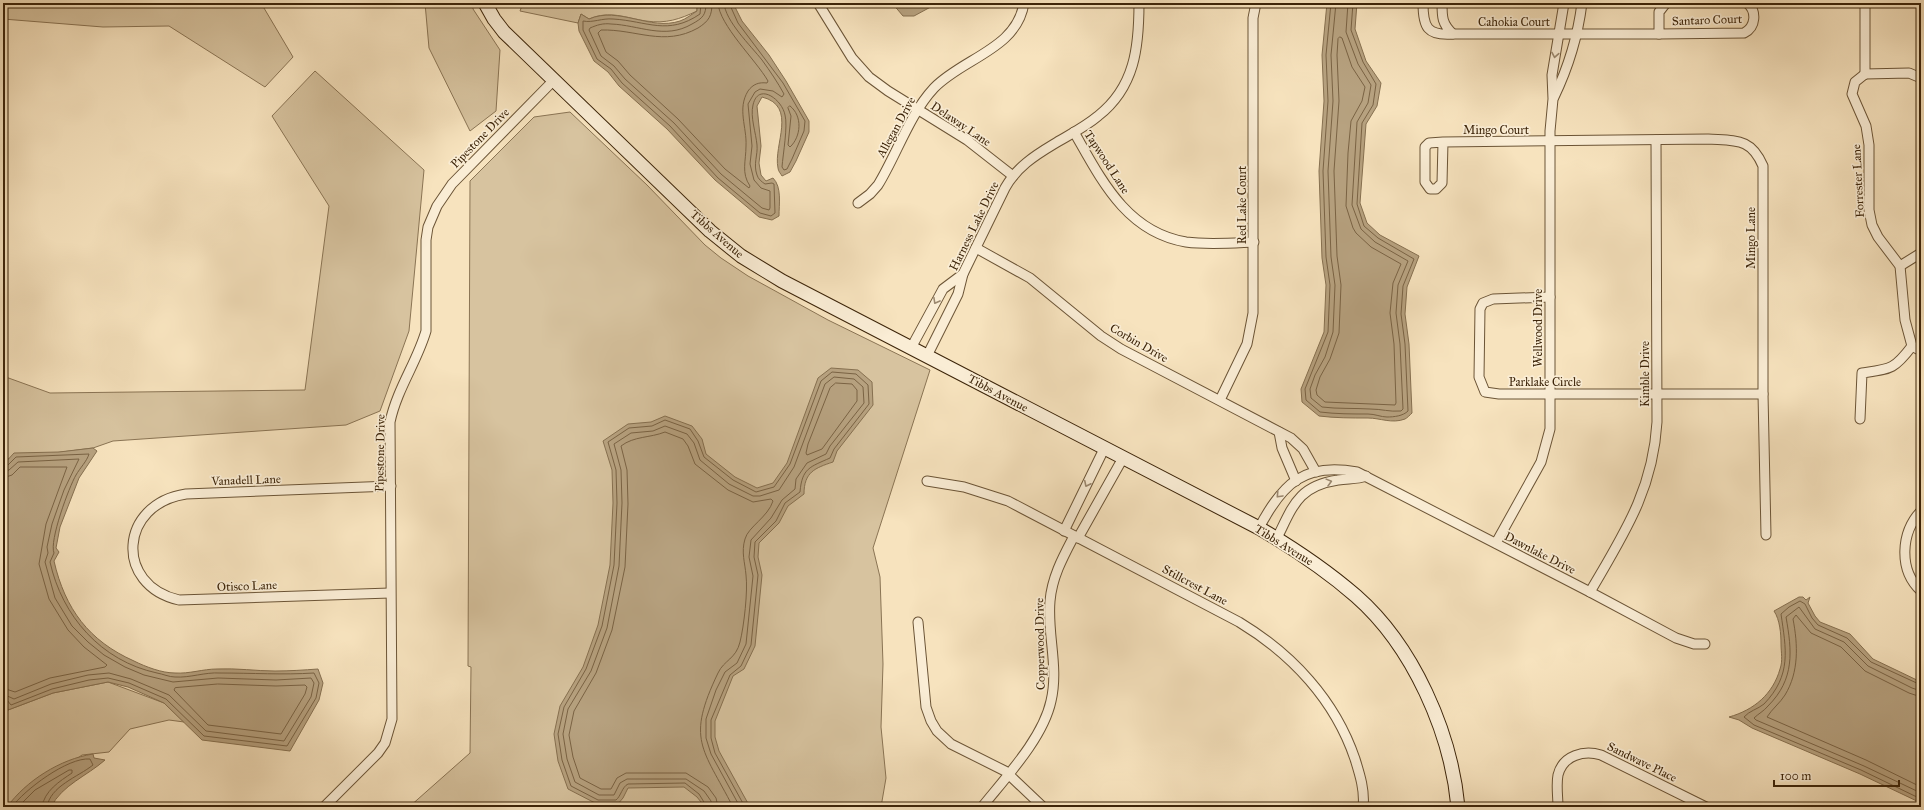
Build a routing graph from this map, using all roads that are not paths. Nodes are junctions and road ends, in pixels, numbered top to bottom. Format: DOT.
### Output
graph roads {
  1 [pos="485,3"];
  2 [pos="818,3"];
  3 [pos="1024,3"];
  4 [pos="1139,3"];
  5 [pos="1256,3"];
  6 [pos="1423,3"];
  7 [pos="1442,3"];
  8 [pos="1564,3"];
  9 [pos="1582,3"];
  10 [pos="1666,3"];
  11 [pos="1748,3"];
  12 [pos="1865,3"];
  13 [pos="1453,34"];
  14 [pos="1559,34"];
  15 [pos="1576,34"];
  16 [pos="1659,34"];
  17 [pos="1865,74"];
  18 [pos="1921,78"];
  19 [pos="553,81"];
  20 [pos="1553,99"];
  21 [pos="918,110"];
  22 [pos="1074,132"];
  23 [pos="1656,140"];
  24 [pos="1443,142"];
  25 [pos="1550,142"];
  26 [pos="1013,176"];
  27 [pos="858,203"];
  28 [pos="1254,242"];
  29 [pos="976,248"];
  30 [pos="1921,253"];
  31 [pos="1900,266"];
  32 [pos="963,274"];
  33 [pos="1550,297"];
  34 [pos="1912,346"];
  35 [pos="911,348"];
  36 [pos="1921,351"];
  37 [pos="927,356"];
  38 [pos="1550,394"];
  39 [pos="1657,394"];
  40 [pos="1763,394"];
  41 [pos="1220,400"];
  42 [pos="1860,419"];
  43 [pos="1279,432"];
  44 [pos="1104,449"];
  45 [pos="1123,458"];
  46 [pos="1313,473"];
  47 [pos="1366,476"];
  48 [pos="1296,480"];
  49 [pos="927,481"];
  50 [pos="391,486"];
  51 [pos="1314,487"];
  52 [pos="1921,511"];
  53 [pos="1259,528"];
  54 [pos="1064,531"];
  55 [pos="1766,535"];
  56 [pos="1076,537"];
  57 [pos="1277,538"];
  58 [pos="1496,544"];
  59 [pos="133,549"];
  60 [pos="1921,591"];
  61 [pos="1590,592"];
  62 [pos="390,593"];
  63 [pos="918,622"];
  64 [pos="1705,644"];
  65 [pos="1008,773"];
  66 [pos="324,807"];
  67 [pos="982,807"];
  68 [pos="1043,807"];
  69 [pos="1363,807"];
  70 [pos="1458,807"];
  71 [pos="1558,807"];
  72 [pos="1706,807"];
  1 -- 19 [label="street, Tibbs Avenue"];
  2 -- 21 [label="street, Delaway Lane"];
  3 -- 21 [label="street, Allegan Drive"];
  4 -- 22 [label="street, Harness Lake Drive"];
  5 -- 28 [label="street, Red Lake Court"];
  6 -- 13 [label="street, Cahokia Court"];
  7 -- 13 [label="street"];
  8 -- 14 [label="street, Wellwood Drive"];
  9 -- 15 [label="street, Wellwood Drive"];
  10 -- 16 [label="street, Santaro Court"];
  11 -- 16 [label="street, Santaro Court"];
  12 -- 17 [label="street"];
  13 -- 14 [label="street, Cahokia Court"];
  14 -- 15 [label="street, Cahokia Court"];
  14 -- 20 [label="street, Wellwood Drive, one-way"];
  15 -- 16 [label="street, Santaro Court"];
  15 -- 20 [label="street, Wellwood Drive"];
  17 -- 18 [label="street"];
  17 -- 31 [label="street, Forrester Lane"];
  19 -- 35 [label="street, Tibbs Avenue"];
  19 -- 50 [label="street, Pipestone Drive"];
  20 -- 25 [label="street, Wellwood Drive"];
  21 -- 26 [label="street, Delaway Lane"];
  21 -- 27 [label="street, Allegan Drive"];
  22 -- 26 [label="street, Harness Lake Drive"];
  22 -- 28 [label="street, Tapwood Lane"];
  23 -- 25 [label="street, Mingo Lane"];
  23 -- 39 [label="street, Kimble Drive"];
  23 -- 40 [label="street, Mingo Lane"];
  24 -- 24 [label="street, Mingo Court"];
  24 -- 25 [label="street, Mingo Court"];
  25 -- 33 [label="street, Wellwood Drive"];
  26 -- 29 [label="street, Harness Lake Drive"];
  28 -- 41 [label="street, Red Lake Court"];
  29 -- 32 [label="street, Harness Lake Drive"];
  29 -- 41 [label="street, Corbin Drive"];
  30 -- 31 [label="street"];
  31 -- 34 [label="street"];
  32 -- 35 [label="street, one-way"];
  32 -- 37 [label="street, Harness Lake Drive"];
  33 -- 38 [label="street, Wellwood Drive"];
  33 -- 38 [label="street, Parklake Circle"];
  34 -- 36 [label="street"];
  34 -- 42 [label="street"];
  35 -- 37 [label="street, Tibbs Avenue"];
  37 -- 44 [label="street, Tibbs Avenue"];
  38 -- 39 [label="street, Parklake Circle"];
  38 -- 58 [label="street, Wellwood Drive"];
  39 -- 40 [label="street, Parklake Circle"];
  39 -- 61 [label="street, Kimble Drive"];
  40 -- 55 [label="street, Mingo Lane"];
  41 -- 43 [label="street, Corbin Drive"];
  43 -- 46 [label="street, Corbin Drive"];
  43 -- 48 [label="street"];
  44 -- 45 [label="street, Tibbs Avenue"];
  44 -- 54 [label="street, one-way"];
  45 -- 53 [label="street, Tibbs Avenue"];
  45 -- 56 [label="street, Copperwood Drive"];
  46 -- 47 [label="street, Dawnlake Drive"];
  46 -- 48 [label="street, Dawnlake Drive"];
  46 -- 51 [label="street"];
  51 -- 47 [label="street, one-way"];
  47 -- 58 [label="street, Dawnlake Drive"];
  48 -- 53 [label="street, Dawnlake Drive, one-way"];
  49 -- 54 [label="street, Stillcrest Lane"];
  50 -- 59 [label="street, Vanadell Lane"];
  50 -- 62 [label="street, Pipestone Drive"];
  51 -- 57 [label="street"];
  52 -- 60 [label="street"];
  53 -- 57 [label="street, Tibbs Avenue"];
  54 -- 56 [label="street, Stillcrest Lane"];
  56 -- 65 [label="street, Copperwood Drive"];
  56 -- 69 [label="street, Stillcrest Lane"];
  57 -- 70 [label="street, Tibbs Avenue"];
  58 -- 61 [label="street, Dawnlake Drive"];
  59 -- 62 [label="street, Otisco Lane"];
  61 -- 64 [label="street, Dawnlake Drive"];
  62 -- 66 [label="street, Pipestone Drive"];
  63 -- 65 [label="street"];
  65 -- 67 [label="street, Copperwood Drive"];
  65 -- 68 [label="street"];
  71 -- 72 [label="street, Sandwave Place"];
}
